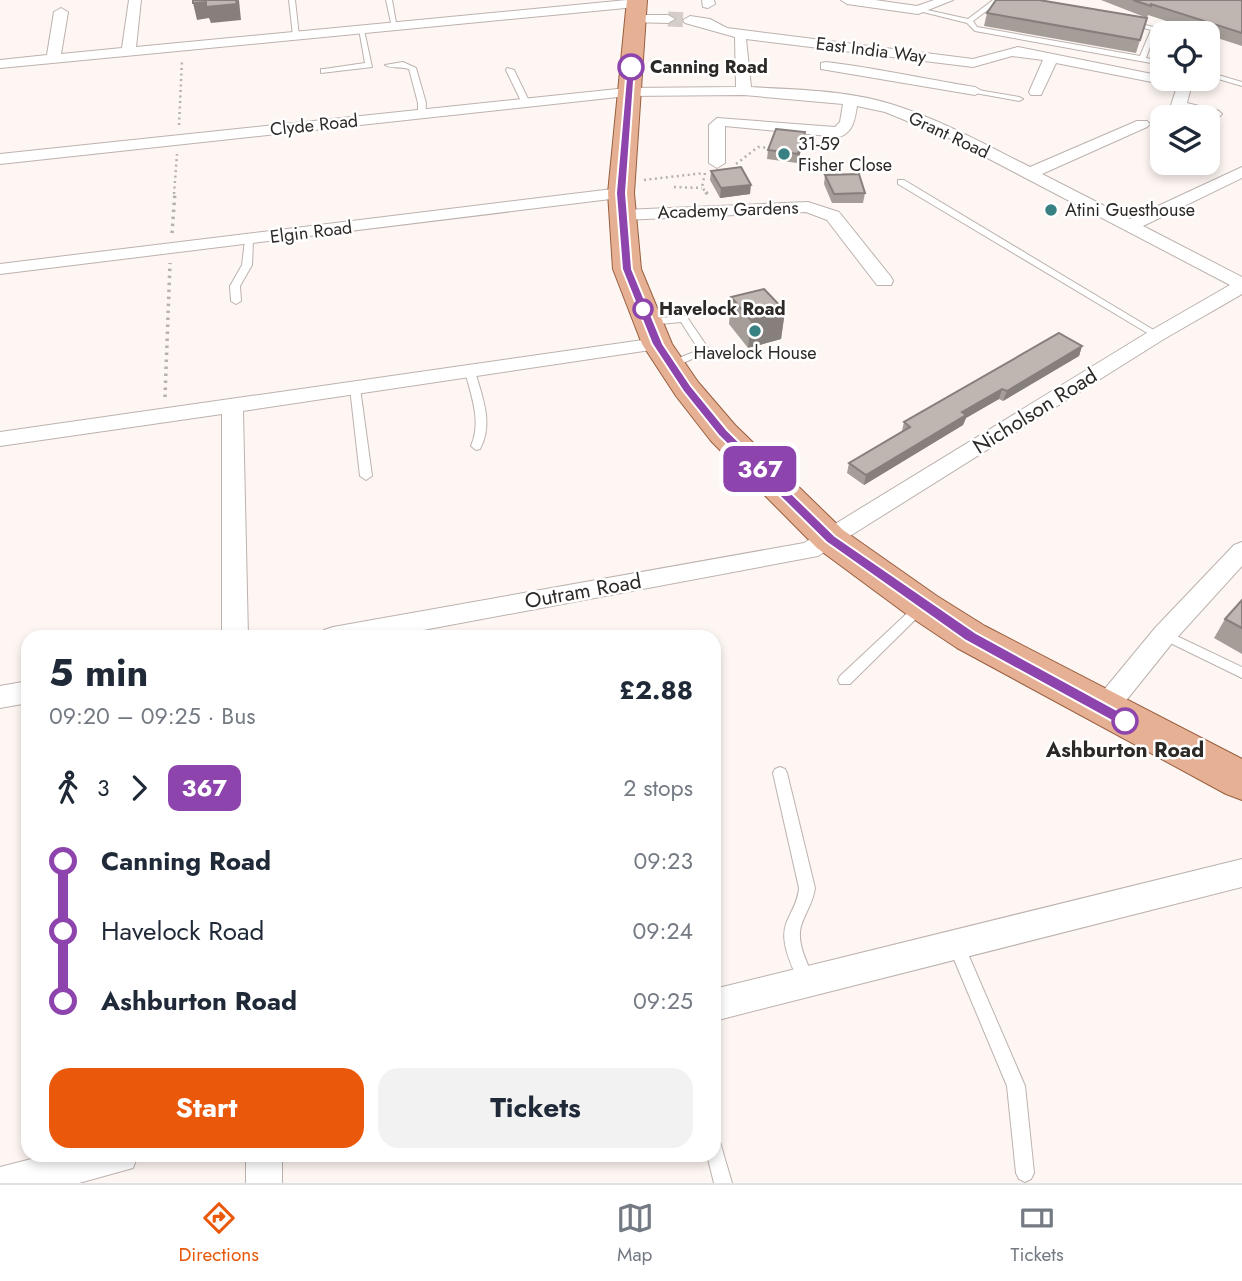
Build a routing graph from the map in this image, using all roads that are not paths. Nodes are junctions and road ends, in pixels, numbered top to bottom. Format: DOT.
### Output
graph roads {
  1 [pos="135,0"];
  2 [pos="292,0"];
  3 [pos="389,0"];
  4 [pos="847,0"];
  5 [pos="947,0"];
  6 [pos="1025,0"];
  7 [pos="636,7"];
  8 [pos="918,10"];
  9 [pos="61,12"];
  10 [pos="668,19"];
  11 [pos="690,20"];
  12 [pos="1115,20"];
  13 [pos="969,21"];
  14 [pos="395,27"];
  15 [pos="361,30"];
  16 [pos="296,36"];
  17 [pos="740,40"];
  18 [pos="129,51"];
  19 [pos="1051,57"];
  20 [pos="53,59"];
  21 [pos="1142,59"];
  22 [pos="1150,61"];
  23 [pos="0,64"];
  24 [pos="389,65"];
  25 [pos="826,66"];
  26 [pos="510,70"];
  27 [pos="324,71"];
  28 [pos="1220,78"];
  29 [pos="1242,84"];
  30 [pos="744,91"];
  31 [pos="975,91"];
  32 [pos="627,92"];
  33 [pos="1036,92"];
  34 [pos="896,93"];
  35 [pos="1019,99"];
  36 [pos="850,100"];
  37 [pos="526,103"];
  38 [pos="1179,105"];
  39 [pos="422,114"];
  40 [pos="1142,124"];
  41 [pos="0,159"];
  42 [pos="712,169"];
  43 [pos="1242,172"];
  44 [pos="1030,173"];
  45 [pos="901,182"];
  46 [pos="622,197"];
  47 [pos="1129,226"];
  48 [pos="249,240"];
  49 [pos="0,269"];
  50 [pos="884,281"];
  51 [pos="1242,285"];
  52 [pos="236,301"];
  53 [pos="1157,335"];
  54 [pos="658,343"];
  55 [pos="470,371"];
  56 [pos="355,388"];
  57 [pos="232,406"];
  58 [pos="0,439"];
  59 [pos="475,446"];
  60 [pos="366,476"];
  61 [pos="830,539"];
  62 [pos="1242,551"];
  63 [pos="923,606"];
  64 [pos="235,630"];
  65 [pos="371,630"];
  66 [pos="1164,635"];
  67 [pos="1242,673"];
  68 [pos="845,680"];
  69 [pos="21,693"];
  70 [pos="0,697"];
  71 [pos="1103,710"];
  72 [pos="780,773"];
  73 [pos="1242,781"];
  74 [pos="1242,873"];
  75 [pos="956,946"];
  76 [pos="807,983"];
  77 [pos="721,1003"];
  78 [pos="264,1162"];
  79 [pos="718,1162"];
  80 [pos="47,1164"];
  81 [pos="1026,1173"];
  82 [pos="6,1183"];
  83 [pos="264,1183"];
  84 [pos="723,1183"];
  1 -- 18 [label="street"];
  2 -- 16 [label="lane"];
  3 -- 14 [label="lane"];
  4 -- 8 [label="street"];
  5 -- 8 [label="street"];
  6 -- 13 [label="lane"];
  7 -- 10 [label="street"];
  7 -- 14 [label="street"];
  7 -- 32 [label="main road"];
  8 -- 13 [label="lane"];
  9 -- 20 [label="street"];
  11 -- 19 [label="street, East India Way"];
  12 -- 21 [label="lane"];
  13 -- 21 [label="lane"];
  14 -- 15 [label="street"];
  15 -- 16 [label="street"];
  15 -- 27 [label="lane"];
  16 -- 18 [label="street"];
  17 -- 30 [label="street"];
  18 -- 20 [label="street"];
  19 -- 33 [label="street"];
  19 -- 38 [label="street, East India Way"];
  20 -- 23 [label="street"];
  21 -- 22 [label="lane"];
  24 -- 39 [label="lane"];
  25 -- 34 [label="street"];
  26 -- 37 [label="lane"];
  28 -- 29 [label="lane"];
  30 -- 32 [label="street, Grant Road"];
  30 -- 36 [label="street, Grant Road"];
  31 -- 34 [label="street"];
  31 -- 35 [label="lane"];
  32 -- 37 [label="street, Clyde Road"];
  32 -- 46 [label="main road"];
  34 -- 36 [label="street, Grant Road"];
  34 -- 44 [label="street, Grant Road"];
  36 -- 42 [label="street"];
  37 -- 39 [label="street, Clyde Road"];
  39 -- 41 [label="street, Clyde Road"];
  40 -- 44 [label="street"];
  43 -- 47 [label="street"];
  44 -- 47 [label="street, Grant Road"];
  45 -- 53 [label="lane"];
  46 -- 48 [label="street, Elgin Road"];
  46 -- 50 [label="street, Academy Gardens"];
  46 -- 54 [label="main road"];
  47 -- 51 [label="street, Grant Road"];
  48 -- 49 [label="street, Elgin Road"];
  48 -- 52 [label="lane"];
  51 -- 53 [label="street, Nicholson Road"];
  53 -- 61 [label="street, Nicholson Road"];
  54 -- 55 [label="street"];
  54 -- 61 [label="main road"];
  55 -- 56 [label="street"];
  55 -- 59 [label="lane"];
  56 -- 57 [label="street"];
  56 -- 60 [label="lane"];
  57 -- 58 [label="street"];
  57 -- 64 [label="street"];
  61 -- 63 [label="main road"];
  61 -- 65 [label="street, Outram Road"];
  62 -- 66 [label="street"];
  63 -- 68 [label="lane"];
  63 -- 71 [label="main road"];
  66 -- 67 [label="lane"];
  66 -- 71 [label="street"];
  69 -- 70 [label="street"];
  71 -- 73 [label="main road"];
  72 -- 76 [label="lane"];
  74 -- 75 [label="street"];
  75 -- 76 [label="street"];
  75 -- 81 [label="lane"];
  76 -- 77 [label="street"];
  78 -- 83 [label="street"];
  79 -- 84 [label="lane"];
  80 -- 82 [label="street"];
}
